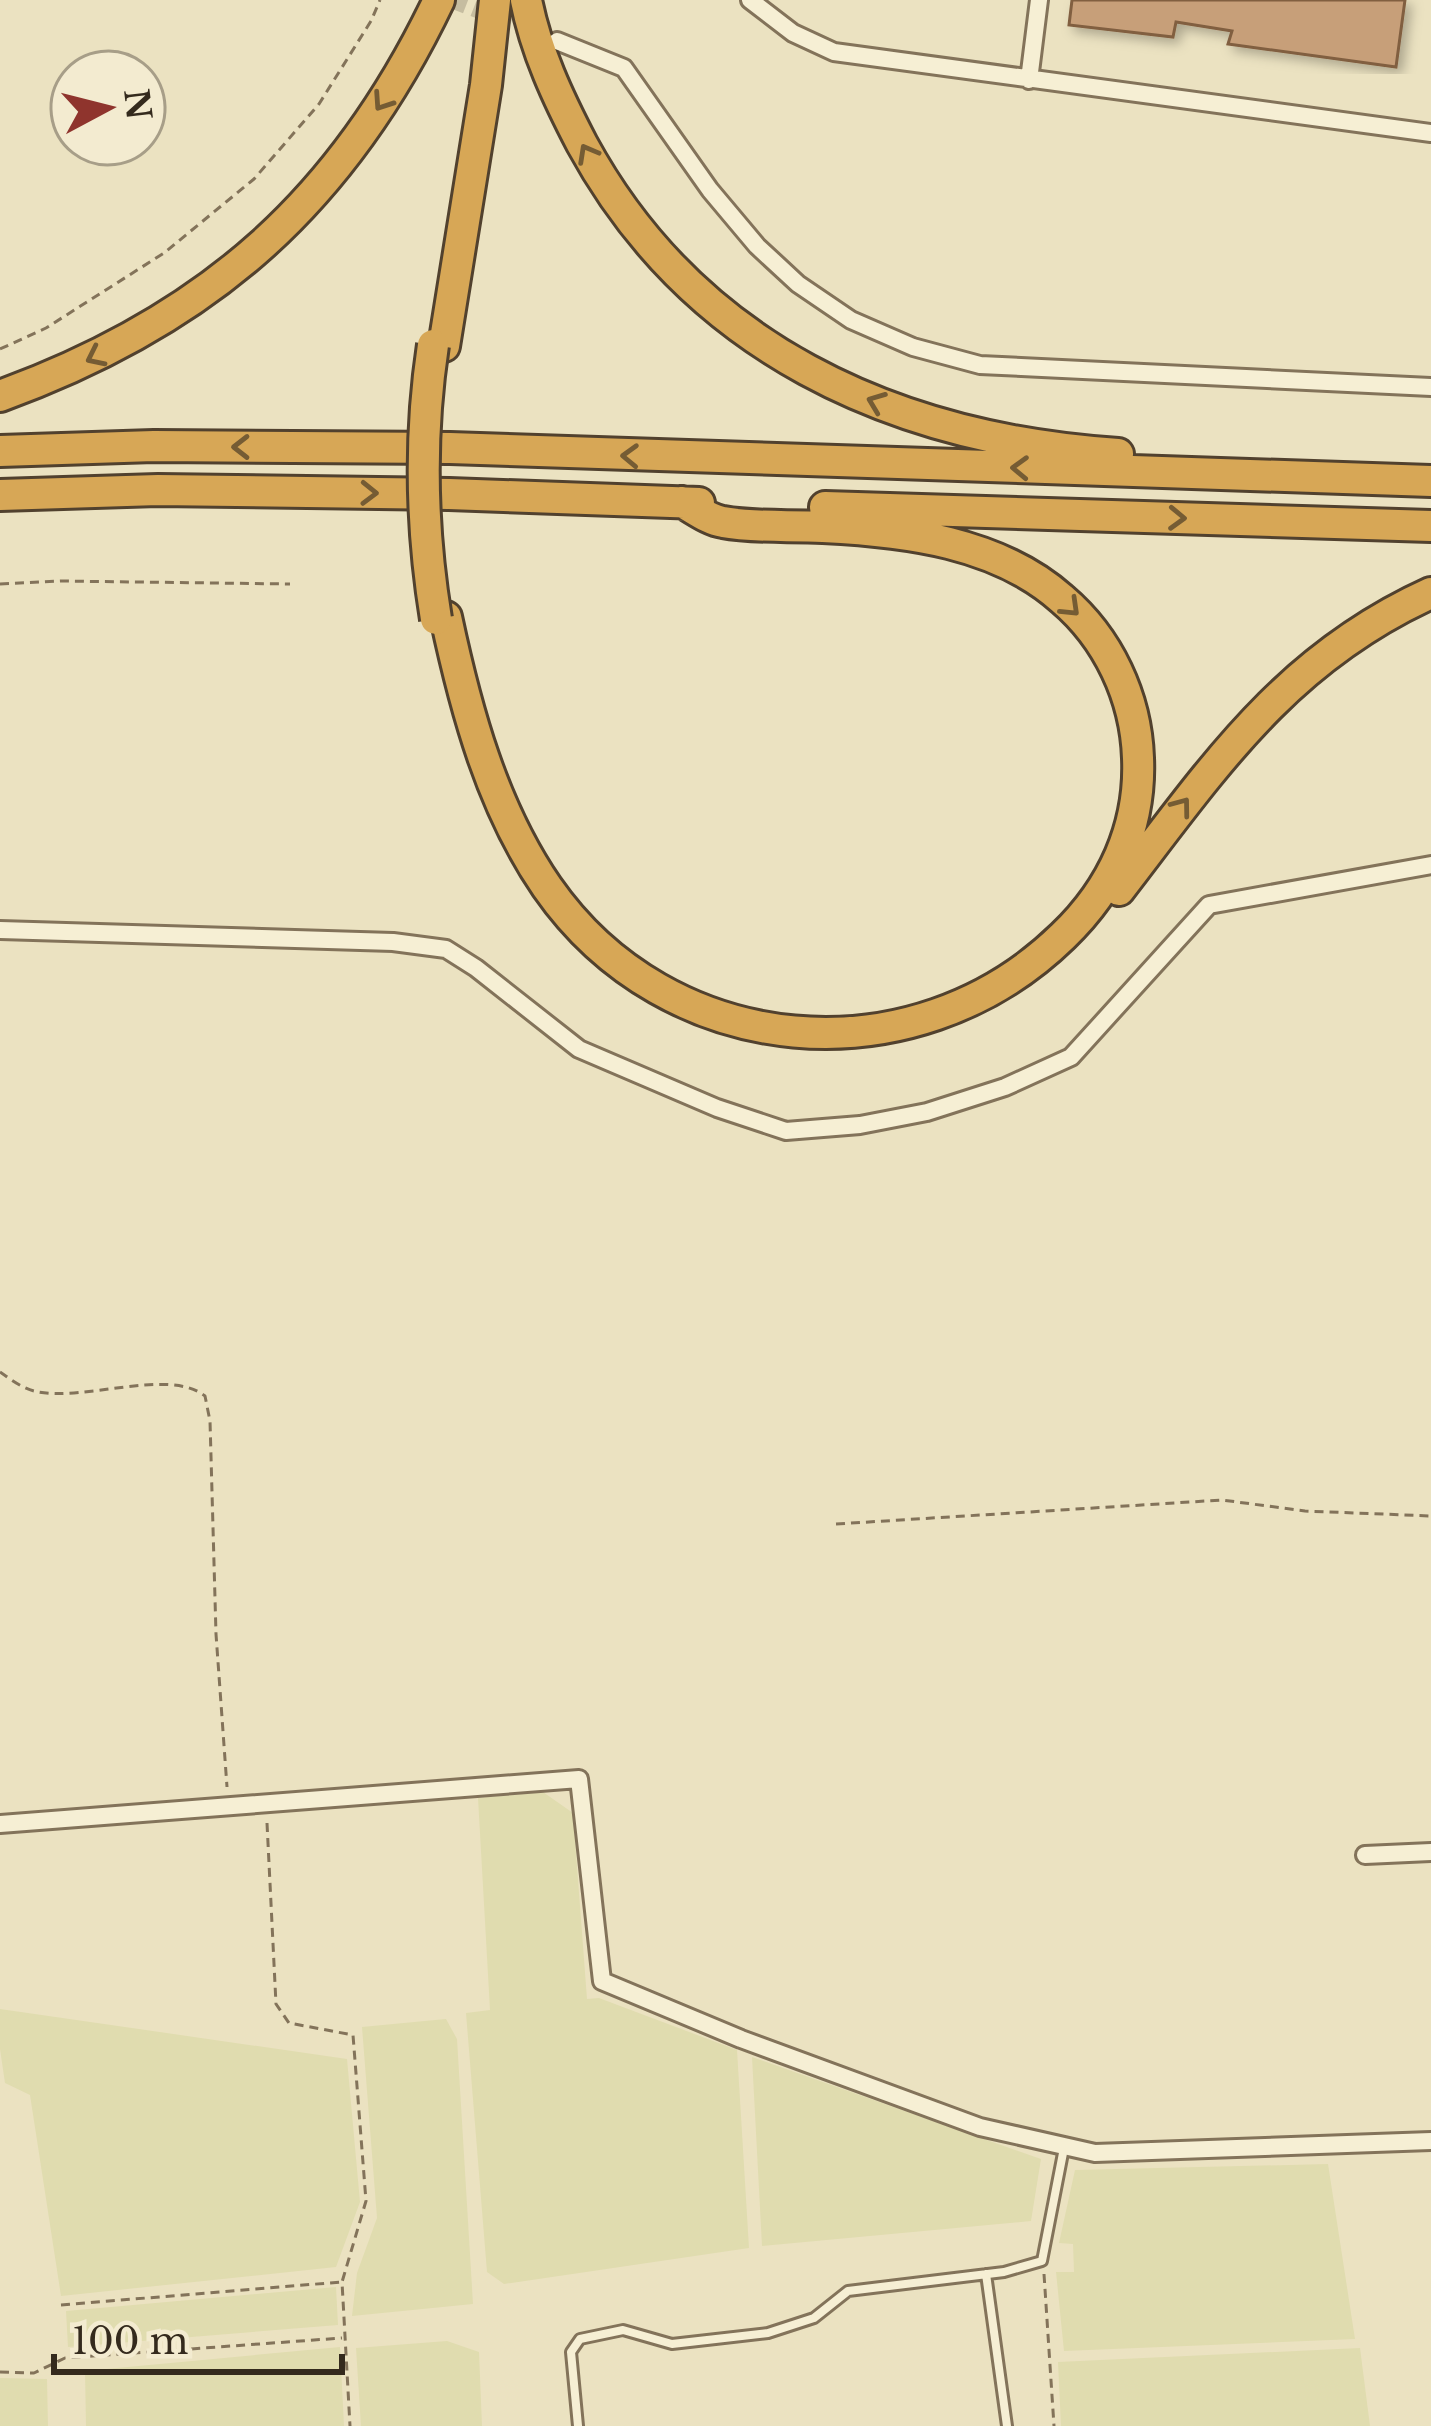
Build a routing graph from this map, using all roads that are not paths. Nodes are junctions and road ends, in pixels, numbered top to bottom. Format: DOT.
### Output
graph roads {
  1 [pos="439,0"];
  2 [pos="484,0"];
  3 [pos="495,0"];
  4 [pos="526,0"];
  5 [pos="750,0"];
  6 [pos="1040,0"];
  7 [pos="557,40"];
  8 [pos="1029,80"];
  9 [pos="1431,133"];
  10 [pos="438,345"];
  11 [pos="1431,387"];
  12 [pos="0,396"];
  13 [pos="0,451"];
  14 [pos="1431,478"];
  15 [pos="0,495"];
  16 [pos="682,502"];
  17 [pos="1431,526"];
  18 [pos="1431,593"];
  19 [pos="441,618"];
  20 [pos="1431,865"];
  21 [pos="0,930"];
  22 [pos="0,1824"];
  23 [pos="1431,1852"];
  24 [pos="1366,1855"];
  25 [pos="1431,2141"];
  26 [pos="1064,2146"];
  27 [pos="986,2274"];
  28 [pos="578,2426"];
  29 [pos="1007,2426"];
  1 -- 12 [label="highway, one-way"];
  2 -- 10 [label="highway"];
  3 -- 10 [label="highway"];
  14 -- 4 [label="highway, one-way"];
  5 -- 8 [label="street"];
  6 -- 8 [label="street"];
  7 -- 11 [label="street"];
  8 -- 9 [label="street"];
  10 -- 19 [label="highway, bridge"];
  14 -- 13 [label="highway, one-way"];
  15 -- 16 [label="highway, one-way"];
  16 -- 17 [label="highway, one-way"];
  16 -- 19 [label="highway, one-way"];
  19 -- 18 [label="highway, one-way"];
  20 -- 21 [label="street"];
  22 -- 26 [label="street"];
  23 -- 24 [label="street"];
  25 -- 26 [label="street"];
  26 -- 27 [label="lane"];
  27 -- 28 [label="lane"];
  27 -- 29 [label="lane"];
}
